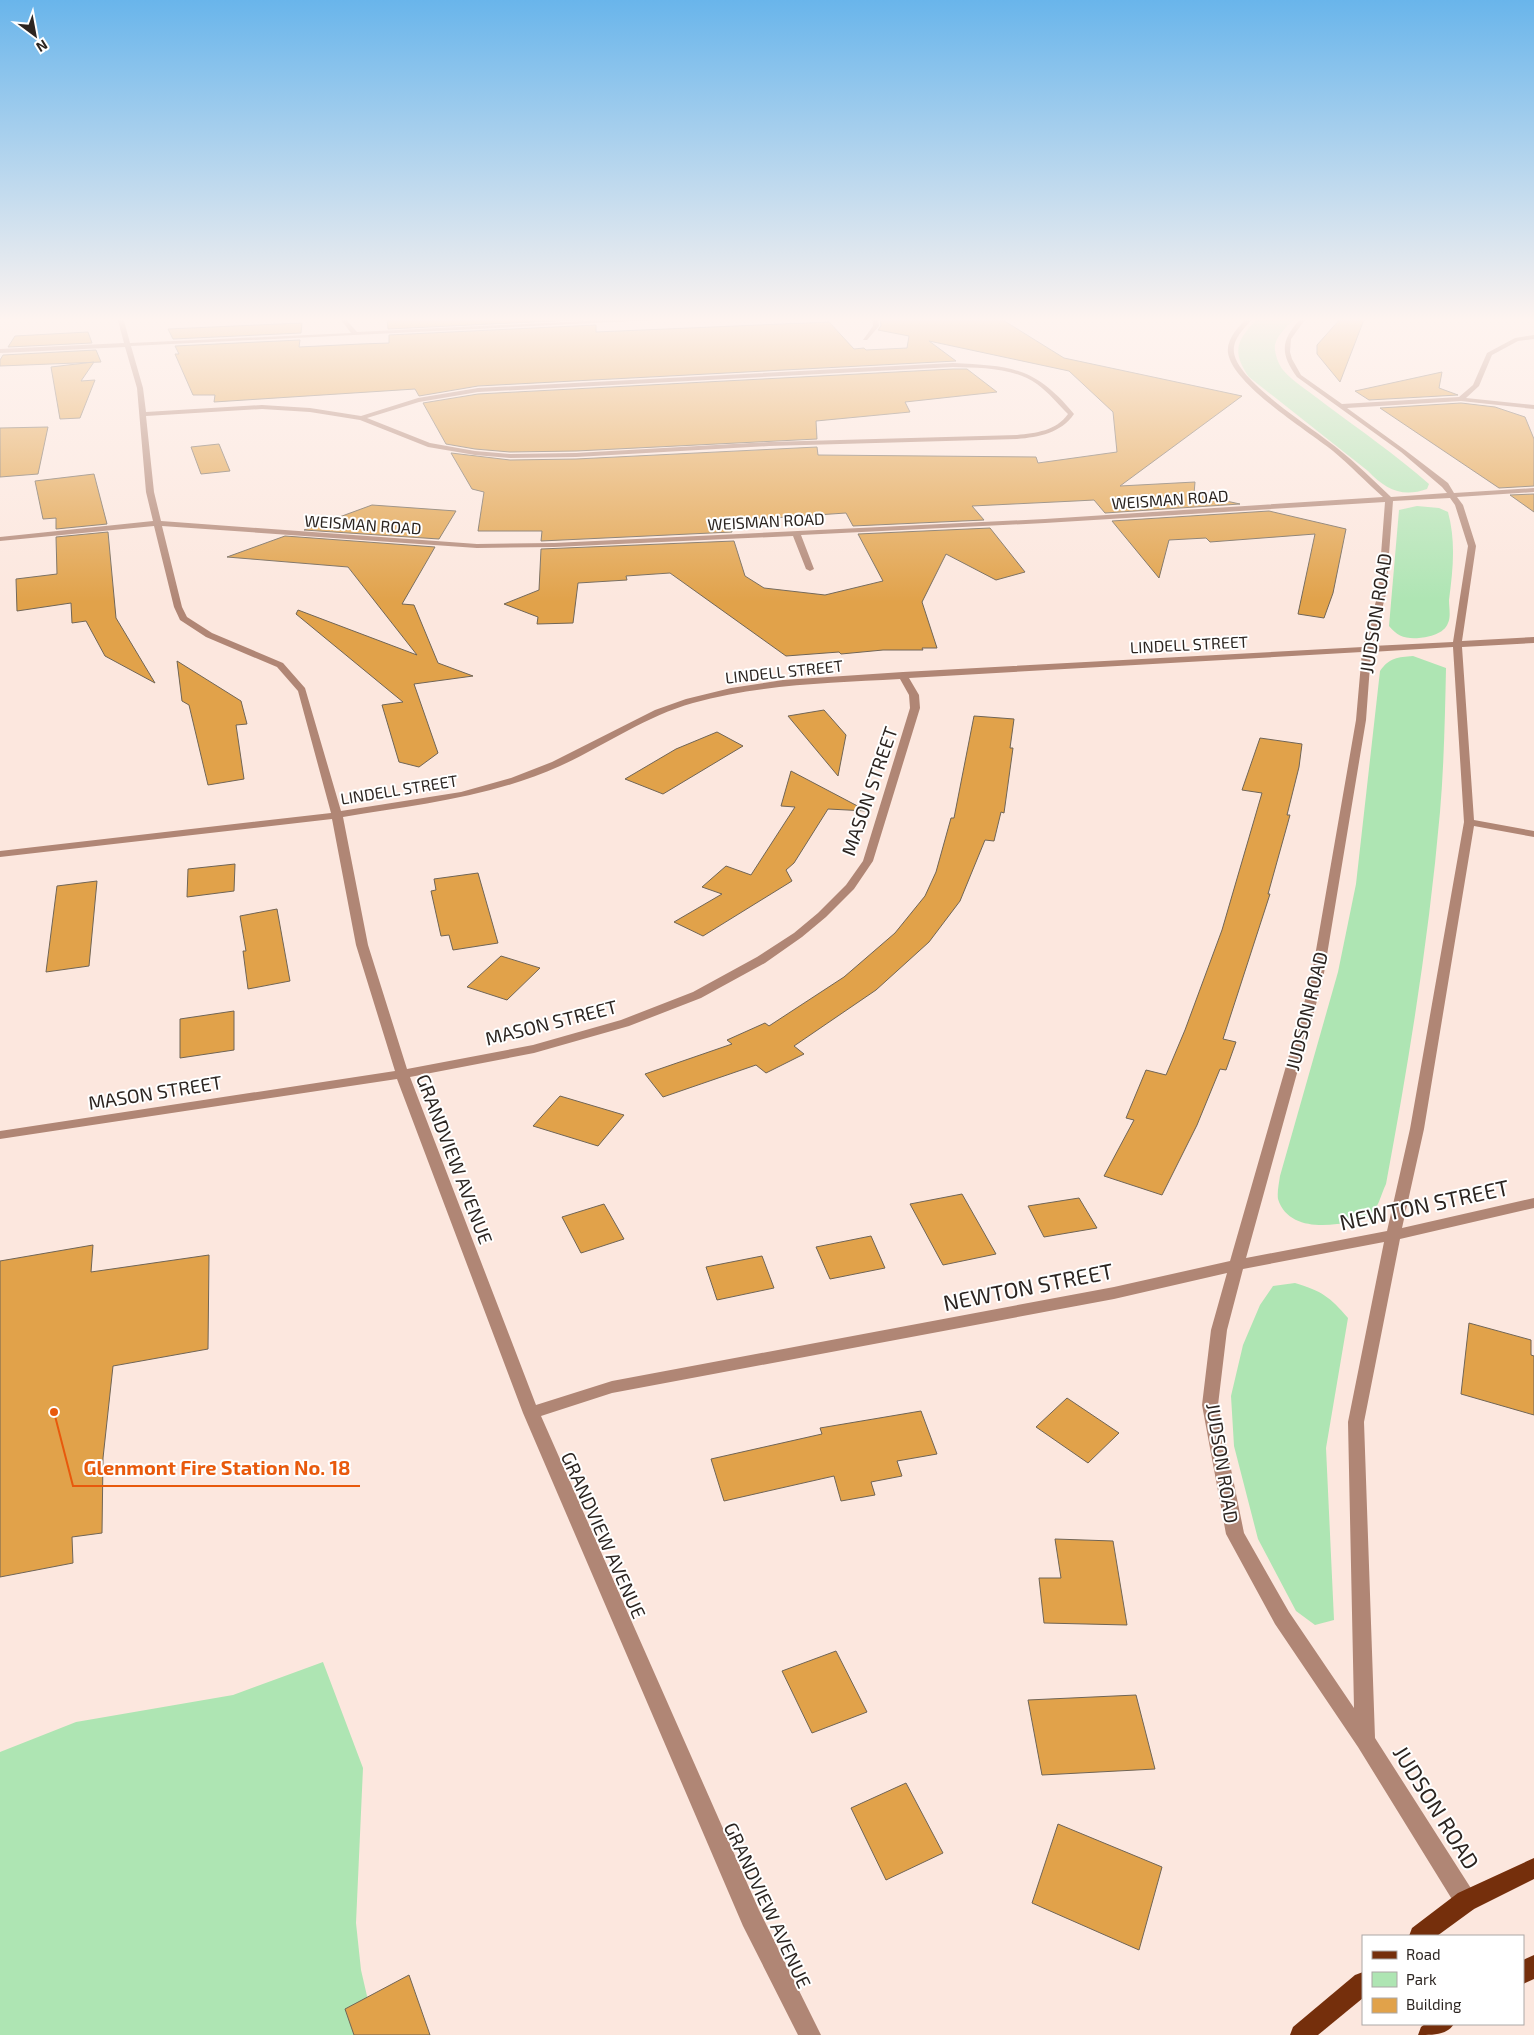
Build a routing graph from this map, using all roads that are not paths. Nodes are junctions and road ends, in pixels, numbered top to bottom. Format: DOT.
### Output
graph roads {
  1 [pos="177,412"];
  2 [pos="323,412"];
  3 [pos="380,412"];
  4 [pos="1069,412"];
  5 [pos="1286,412"];
  6 [pos="1349,412"];
  7 [pos="142,414"];
  8 [pos="361,418"];
  9 [pos="1534,490"];
  10 [pos="1452,495"];
  11 [pos="1389,499"];
  12 [pos="158,523"];
  13 [pos="796,533"];
  14 [pos="0,539"];
  15 [pos="810,568"];
  16 [pos="1534,640"];
  17 [pos="1457,644"];
  18 [pos="1368,649"];
  19 [pos="903,675"];
  20 [pos="337,815"];
  21 [pos="1469,822"];
  22 [pos="1534,834"];
  23 [pos="0,854"];
  24 [pos="402,1074"];
  25 [pos="0,1135"];
  26 [pos="1534,1203"];
  27 [pos="1393,1235"];
  28 [pos="1237,1265"];
  29 [pos="531,1413"];
  30 [pos="1365,1740"];
  31 [pos="1534,1868"];
  32 [pos="1466,1901"];
  33 [pos="1421,1935"];
  34 [pos="1362,1984"];
  35 [pos="1442,2025"];
  36 [pos="810,2035"];
  37 [pos="1301,2035"];
  38 [pos="1429,2035"];
  1 -- 7 [label="street"];
  2 -- 8 [label="street"];
  3 -- 8 [label="street"];
  4 -- 8 [label="street"];
  5 -- 11 [label="street"];
  6 -- 10 [label="street, JUDSON ROAD"];
  7 -- 12 [label="street, GRANDVIEW AVENUE"];
  9 -- 10 [label="street, WEISMAN ROAD"];
  10 -- 11 [label="street, WEISMAN ROAD"];
  10 -- 17 [label="street, JUDSON ROAD"];
  11 -- 13 [label="street, WEISMAN ROAD"];
  11 -- 18 [label="street, JUDSON ROAD"];
  12 -- 13 [label="street, WEISMAN ROAD"];
  12 -- 14 [label="street, WEISMAN ROAD"];
  12 -- 20 [label="street, GRANDVIEW AVENUE"];
  13 -- 15 [label="street"];
  16 -- 17 [label="street, LINDELL STREET"];
  17 -- 18 [label="street, LINDELL STREET"];
  17 -- 21 [label="street, JUDSON ROAD"];
  18 -- 19 [label="street, LINDELL STREET"];
  18 -- 28 [label="street, JUDSON ROAD"];
  19 -- 20 [label="street, LINDELL STREET"];
  19 -- 24 [label="street, MASON STREET"];
  20 -- 23 [label="street, LINDELL STREET"];
  20 -- 24 [label="street, GRANDVIEW AVENUE"];
  21 -- 22 [label="street"];
  21 -- 27 [label="street, JUDSON ROAD"];
  24 -- 25 [label="street, MASON STREET"];
  24 -- 29 [label="street, GRANDVIEW AVENUE"];
  26 -- 27 [label="street, NEWTON STREET"];
  27 -- 28 [label="street, NEWTON STREET"];
  27 -- 30 [label="street, JUDSON ROAD"];
  28 -- 29 [label="street, NEWTON STREET"];
  28 -- 30 [label="street, JUDSON ROAD"];
  29 -- 36 [label="street, GRANDVIEW AVENUE"];
  30 -- 32 [label="street, JUDSON ROAD"];
  31 -- 32 [label="main road"];
  32 -- 33 [label="main road"];
  34 -- 37 [label="main road"];
  35 -- 38 [label="main road"];
}
